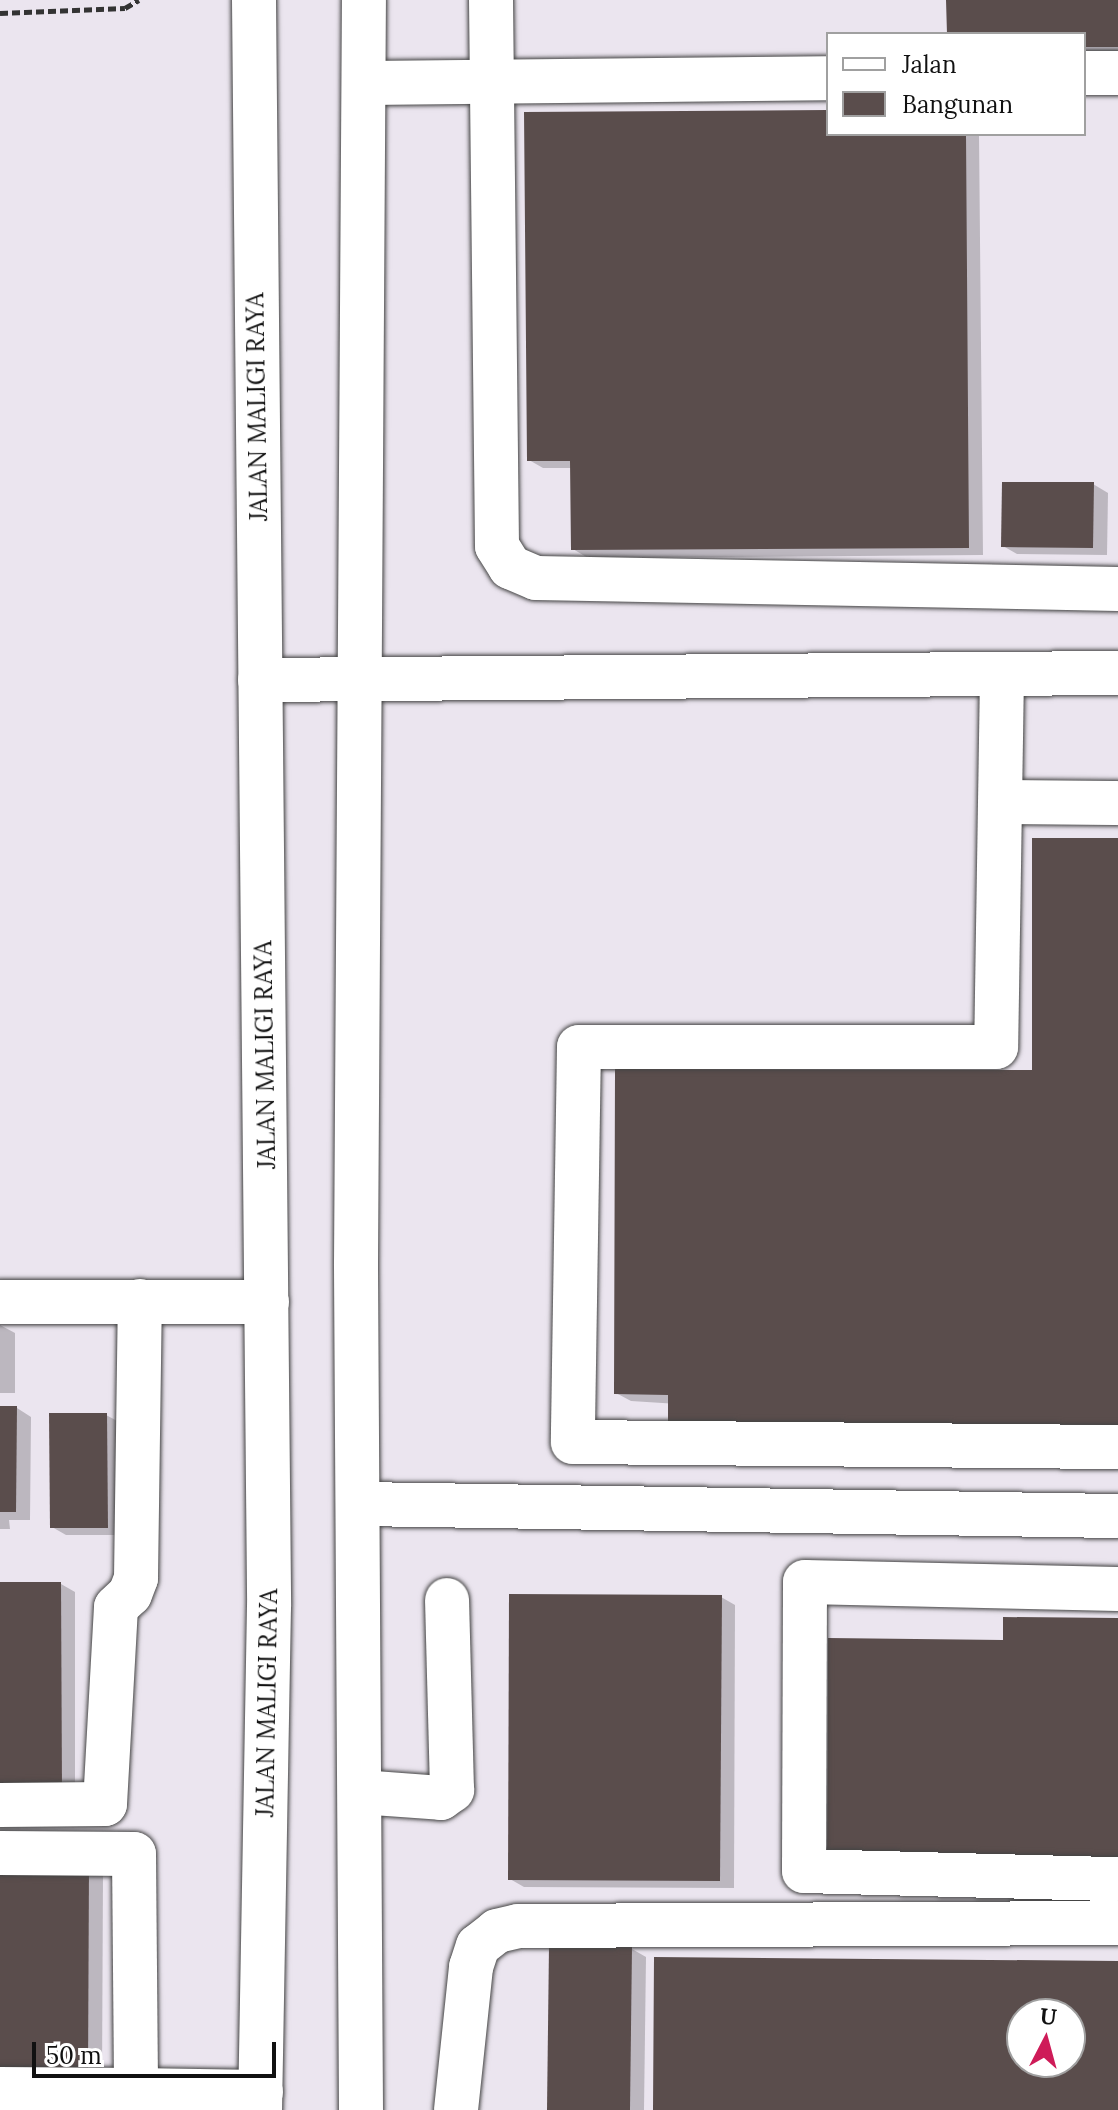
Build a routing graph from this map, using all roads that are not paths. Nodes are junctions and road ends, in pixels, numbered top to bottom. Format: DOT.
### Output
graph roads {
  1 [pos="254,0"];
  2 [pos="364,0"];
  3 [pos="491,0"];
  4 [pos="1086,73"];
  5 [pos="1118,73"];
  6 [pos="826,78"];
  7 [pos="365,83"];
  8 [pos="493,84"];
  9 [pos="1118,589"];
  10 [pos="1118,673"];
  11 [pos="1002,675"];
  12 [pos="260,680"];
  13 [pos="359,681"];
  14 [pos="1001,802"];
  15 [pos="1118,803"];
  16 [pos="140,1301"];
  17 [pos="0,1302"];
  18 [pos="267,1302"];
  19 [pos="1118,1447"];
  20 [pos="360,1504"];
  21 [pos="1118,1516"];
  22 [pos="1118,1589"];
  23 [pos="447,1600"];
  24 [pos="360,1792"];
  25 [pos="0,1805"];
  26 [pos="0,1853"];
  27 [pos="1118,1879"];
  28 [pos="1118,1923"];
  29 [pos="0,2089"];
  30 [pos="136,2090"];
  31 [pos="260,2101"];
  32 [pos="361,2110"];
  33 [pos="456,2110"];
  1 -- 12 [label="street, JALAN MALIGI RAYA"];
  2 -- 7 [label="street"];
  3 -- 8 [label="street"];
  4 -- 5 [label="street"];
  6 -- 8 [label="street"];
  7 -- 8 [label="street"];
  7 -- 13 [label="street"];
  8 -- 9 [label="street"];
  10 -- 11 [label="street"];
  11 -- 13 [label="street"];
  11 -- 14 [label="street"];
  12 -- 13 [label="street"];
  12 -- 18 [label="street, JALAN MALIGI RAYA"];
  13 -- 20 [label="street"];
  14 -- 15 [label="street"];
  14 -- 19 [label="street"];
  16 -- 17 [label="street"];
  16 -- 18 [label="street"];
  16 -- 25 [label="street"];
  18 -- 31 [label="street, JALAN MALIGI RAYA"];
  20 -- 21 [label="street"];
  20 -- 24 [label="street"];
  22 -- 27 [label="street"];
  23 -- 24 [label="street"];
  24 -- 32 [label="street"];
  26 -- 30 [label="street"];
  28 -- 33 [label="street"];
  29 -- 30 [label="street"];
  30 -- 31 [label="street"];
}
